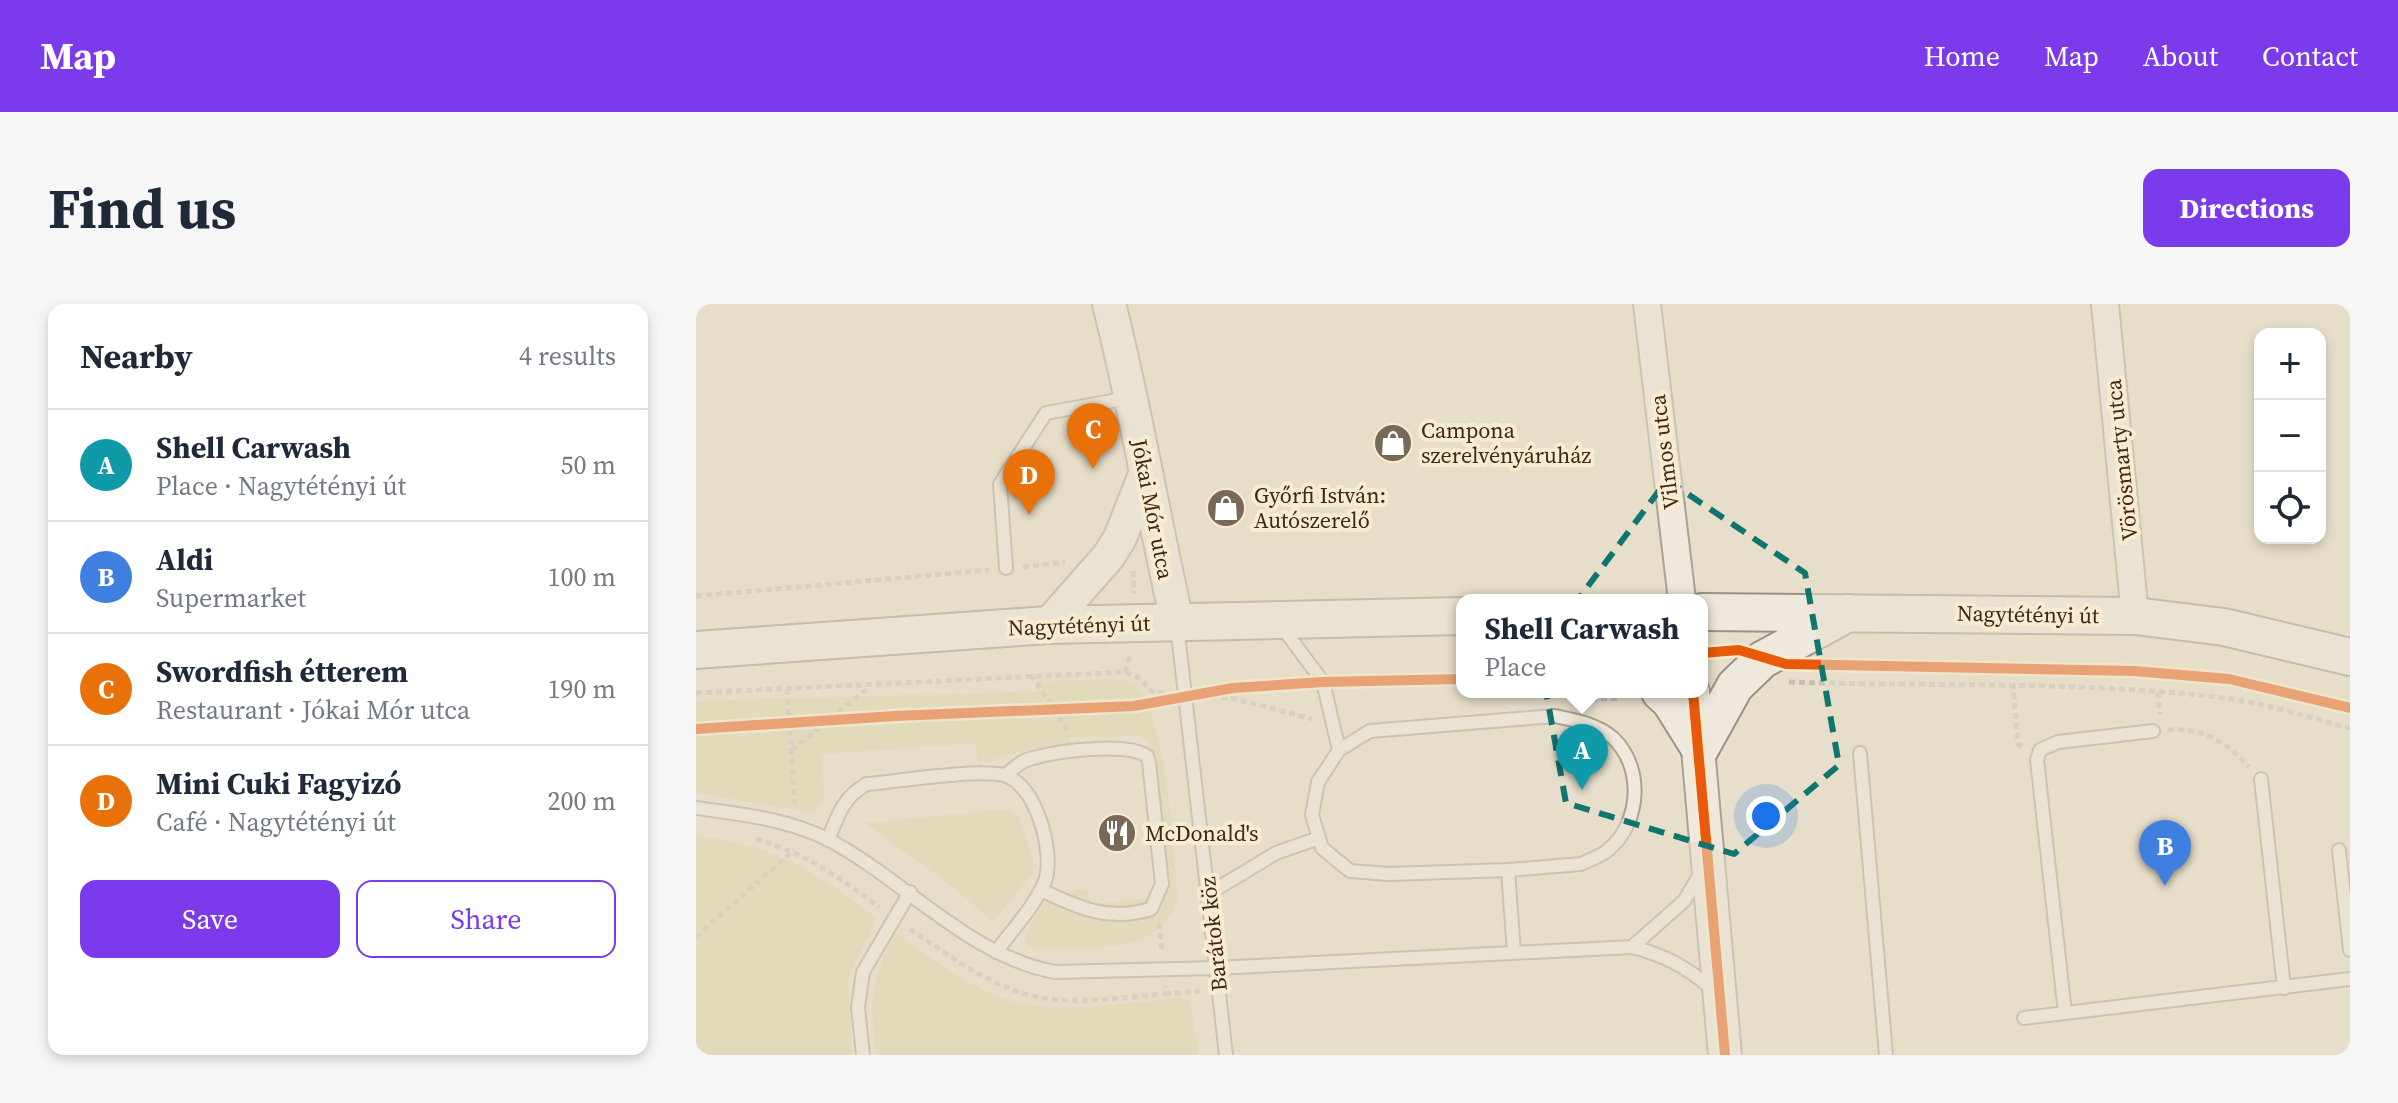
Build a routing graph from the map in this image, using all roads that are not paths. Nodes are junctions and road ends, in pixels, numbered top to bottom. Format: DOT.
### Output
graph roads {
  1 [pos="1109,304"];
  2 [pos="1647,304"];
  3 [pos="2105,304"];
  4 [pos="1133,397"];
  5 [pos="1144,477"];
  6 [pos="1006,568"];
  7 [pos="1681,594"];
  8 [pos="1852,611"];
  9 [pos="1708,612"];
  10 [pos="1456,616"];
  11 [pos="2135,616"];
  12 [pos="1275,619"];
  13 [pos="1177,621"];
  14 [pos="1048,625"];
  15 [pos="696,650"];
  16 [pos="2350,657"];
  17 [pos="1667,698"];
  18 [pos="1694,698"];
  19 [pos="2153,731"];
  20 [pos="1700,749"];
  21 [pos="1339,750"];
  22 [pos="1860,753"];
  23 [pos="1006,775"];
  24 [pos="2261,779"];
  25 [pos="696,808"];
  26 [pos="1319,838"];
  27 [pos="828,840"];
  28 [pos="2339,850"];
  29 [pos="1710,858"];
  30 [pos="1508,870"];
  31 [pos="1041,890"];
  32 [pos="910,892"];
  33 [pos="1208,894"];
  34 [pos="1632,947"];
  35 [pos="2350,950"];
  36 [pos="996,952"];
  37 [pos="1514,953"];
  38 [pos="1216,968"];
  39 [pos="2350,979"];
  40 [pos="2284,988"];
  41 [pos="1721,996"];
  42 [pos="2065,1013"];
  43 [pos="2024,1018"];
  44 [pos="863,1055"];
  45 [pos="1226,1055"];
  46 [pos="1725,1055"];
  47 [pos="1886,1055"];
  1 -- 4 [label="street, Jókai Mór utca"];
  2 -- 7 [label="street, Vilmos utca"];
  3 -- 11 [label="street, Vörösmarty utca"];
  4 -- 5 [label="street, Jókai Mór utca"];
  4 -- 6 [label="lane"];
  5 -- 13 [label="street, Jókai Mór utca"];
  5 -- 14 [label="street"];
  8 -- 9 [label="main road, Nagytétényi út"];
  8 -- 11 [label="main road, Nagytétényi út"];
  8 -- 20 [label="main road"];
  10 -- 12 [label="main road, Nagytétényi út"];
  11 -- 16 [label="main road, Nagytétényi út"];
  12 -- 13 [label="main road, Nagytétényi út"];
  12 -- 21 [label="lane"];
  13 -- 14 [label="main road, Nagytétényi út"];
  13 -- 33 [label="lane, Barátok köz"];
  14 -- 15 [label="main road, Nagytétényi út"];
  17 -- 20 [label="main road"];
  18 -- 20 [label="street"];
  19 -- 42 [label="lane"];
  20 -- 29 [label="street"];
  21 -- 26 [label="lane"];
  21 -- 30 [label="lane"];
  22 -- 47 [label="lane"];
  23 -- 27 [label="lane"];
  23 -- 31 [label="lane"];
  23 -- 31 [label="lane"];
  24 -- 40 [label="lane"];
  25 -- 27 [label="lane"];
  26 -- 30 [label="lane"];
  26 -- 33 [label="lane"];
  27 -- 32 [label="lane"];
  28 -- 35 [label="lane"];
  29 -- 34 [label="lane"];
  29 -- 41 [label="street"];
  30 -- 37 [label="lane"];
  31 -- 36 [label="lane"];
  32 -- 36 [label="lane"];
  32 -- 44 [label="lane"];
  33 -- 38 [label="lane, Barátok köz"];
  34 -- 37 [label="lane"];
  34 -- 41 [label="lane"];
  36 -- 38 [label="lane"];
  37 -- 38 [label="lane"];
  38 -- 45 [label="lane, Barátok köz"];
  39 -- 40 [label="lane"];
  40 -- 42 [label="lane"];
  41 -- 46 [label="street"];
  42 -- 43 [label="lane"];
}
